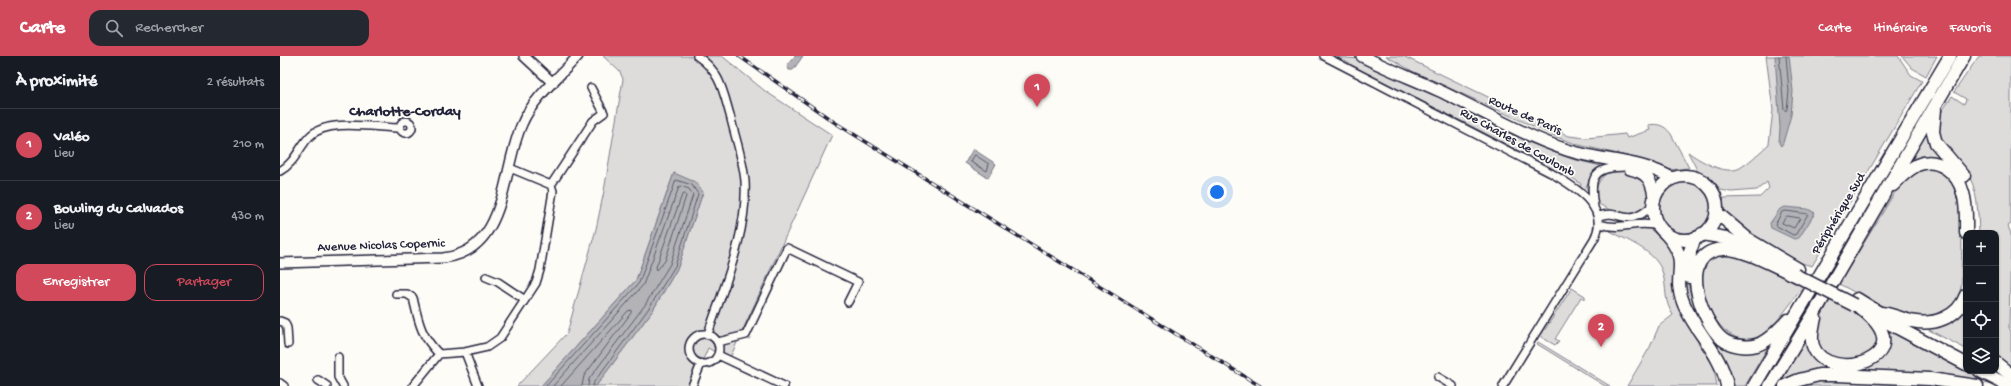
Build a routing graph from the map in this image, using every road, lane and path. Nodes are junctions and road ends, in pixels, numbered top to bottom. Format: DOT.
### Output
graph roads {
  1 [pos="524,56"];
  2 [pos="578,56"];
  3 [pos="697,56"];
  4 [pos="1324,56"];
  5 [pos="1362,56"];
  6 [pos="1379,56"];
  7 [pos="1950,56"];
  8 [pos="1964,56"];
  9 [pos="553,83"];
  10 [pos="1428,85"];
  11 [pos="591,88"];
  12 [pos="1935,104"];
  13 [pos="400,128"];
  14 [pos="1614,161"];
  15 [pos="1625,167"];
  16 [pos="510,168"];
  17 [pos="280,171"];
  18 [pos="1672,178"];
  19 [pos="551,185"];
  20 [pos="1882,196"];
  21 [pos="1653,201"];
  22 [pos="1594,207"];
  23 [pos="1716,212"];
  24 [pos="1599,216"];
  25 [pos="1600,224"];
  26 [pos="1662,230"];
  27 [pos="1966,230"];
  28 [pos="1974,230"];
  29 [pos="1699,236"];
  30 [pos="280,263"];
  31 [pos="1797,272"];
  32 [pos="486,277"];
  33 [pos="396,294"];
  34 [pos="524,300"];
  35 [pos="1963,300"];
  36 [pos="1699,301"];
  37 [pos="848,302"];
  38 [pos="1857,304"];
  39 [pos="1816,312"];
  40 [pos="1796,313"];
  41 [pos="1881,313"];
  42 [pos="280,321"];
  43 [pos="708,334"];
  44 [pos="718,342"];
  45 [pos="288,344"];
  46 [pos="465,352"];
  47 [pos="438,354"];
  48 [pos="718,355"];
  49 [pos="1963,356"];
  50 [pos="338,357"];
  51 [pos="1963,362"];
  52 [pos="701,364"];
  53 [pos="1999,366"];
  54 [pos="1986,374"];
  55 [pos="1997,374"];
  56 [pos="2011,376"];
  57 [pos="1438,377"];
  58 [pos="318,380"];
  59 [pos="2011,381"];
  60 [pos="280,383"];
  61 [pos="284,386"];
  62 [pos="327,386"];
  63 [pos="343,386"];
  64 [pos="413,386"];
  65 [pos="478,386"];
  66 [pos="692,386"];
  67 [pos="784,386"];
  68 [pos="1453,386"];
  69 [pos="1504,386"];
  70 [pos="1727,386"];
  71 [pos="1754,386"];
  72 [pos="1770,386"];
  73 [pos="1785,386"];
  74 [pos="1977,386"];
  75 [pos="2009,386"];
  1 -- 9 [label="street"];
  2 -- 9 [label="street, Avenue Nicolas Copernic"];
  3 -- 43 [label="street"];
  4 -- 22 [label="street, Rue Charles de Coulomb"];
  5 -- 10 [label="main road, Route de Paris"];
  6 -- 10 [label="main road, Route de Paris"];
  7 -- 40 [label="main road, Périphérique Sud"];
  8 -- 12 [label="main road"];
  9 -- 16 [label="street, Avenue Nicolas Copernic"];
  10 -- 14 [label="main road, Route de Paris"];
  11 -- 19 [label="street"];
  12 -- 20 [label="main road"];
  12 -- 28 [label="main road"];
  13 -- 17 [label="street"];
  14 -- 15 [label="main road, Route de Paris"];
  14 -- 18 [label="main road, Route de Paris"];
  15 -- 21 [label="main road, Route de Paris"];
  15 -- 22 [label="street"];
  16 -- 19 [label="street"];
  16 -- 30 [label="street, Avenue Nicolas Copernic"];
  18 -- 21 [label="main road"];
  18 -- 23 [label="main road"];
  19 -- 34 [label="street"];
  20 -- 27 [label="main road"];
  20 -- 39 [label="main road"];
  21 -- 24 [label="street"];
  21 -- 26 [label="main road"];
  22 -- 24 [label="street, Rue Charles de Coulomb"];
  23 -- 29 [label="main road"];
  23 -- 31 [label="main road"];
  24 -- 25 [label="street, Rue Charles de Coulomb"];
  25 -- 26 [label="street"];
  25 -- 69 [label="street"];
  26 -- 29 [label="main road"];
  26 -- 70 [label="main road"];
  29 -- 31 [label="main road"];
  29 -- 36 [label="main road"];
  31 -- 36 [label="main road"];
  31 -- 38 [label="main road, bridge"];
  32 -- 34 [label="street"];
  33 -- 47 [label="street"];
  34 -- 46 [label="street"];
  35 -- 41 [label="main road"];
  36 -- 40 [label="main road"];
  37 -- 44 [label="street"];
  38 -- 39 [label="main road"];
  38 -- 41 [label="main road"];
  38 -- 51 [label="main road"];
  39 -- 72 [label="main road"];
  40 -- 71 [label="main road, Périphérique Sud"];
  41 -- 49 [label="main road"];
  42 -- 45 [label="street"];
  43 -- 44 [label="street"];
  43 -- 52 [label="street"];
  44 -- 48 [label="street"];
  46 -- 47 [label="street"];
  46 -- 65 [label="street"];
  47 -- 64 [label="street"];
  48 -- 52 [label="street"];
  48 -- 67 [label="street"];
  50 -- 63 [label="street"];
  52 -- 66 [label="street"];
  53 -- 56 [label="main road"];
  54 -- 75 [label="main road"];
  55 -- 59 [label="main road"];
  57 -- 68 [label="street"];
  58 -- 62 [label="street"];
  60 -- 61 [label="street"];
  73 -- 74 [label="main road"];
}
